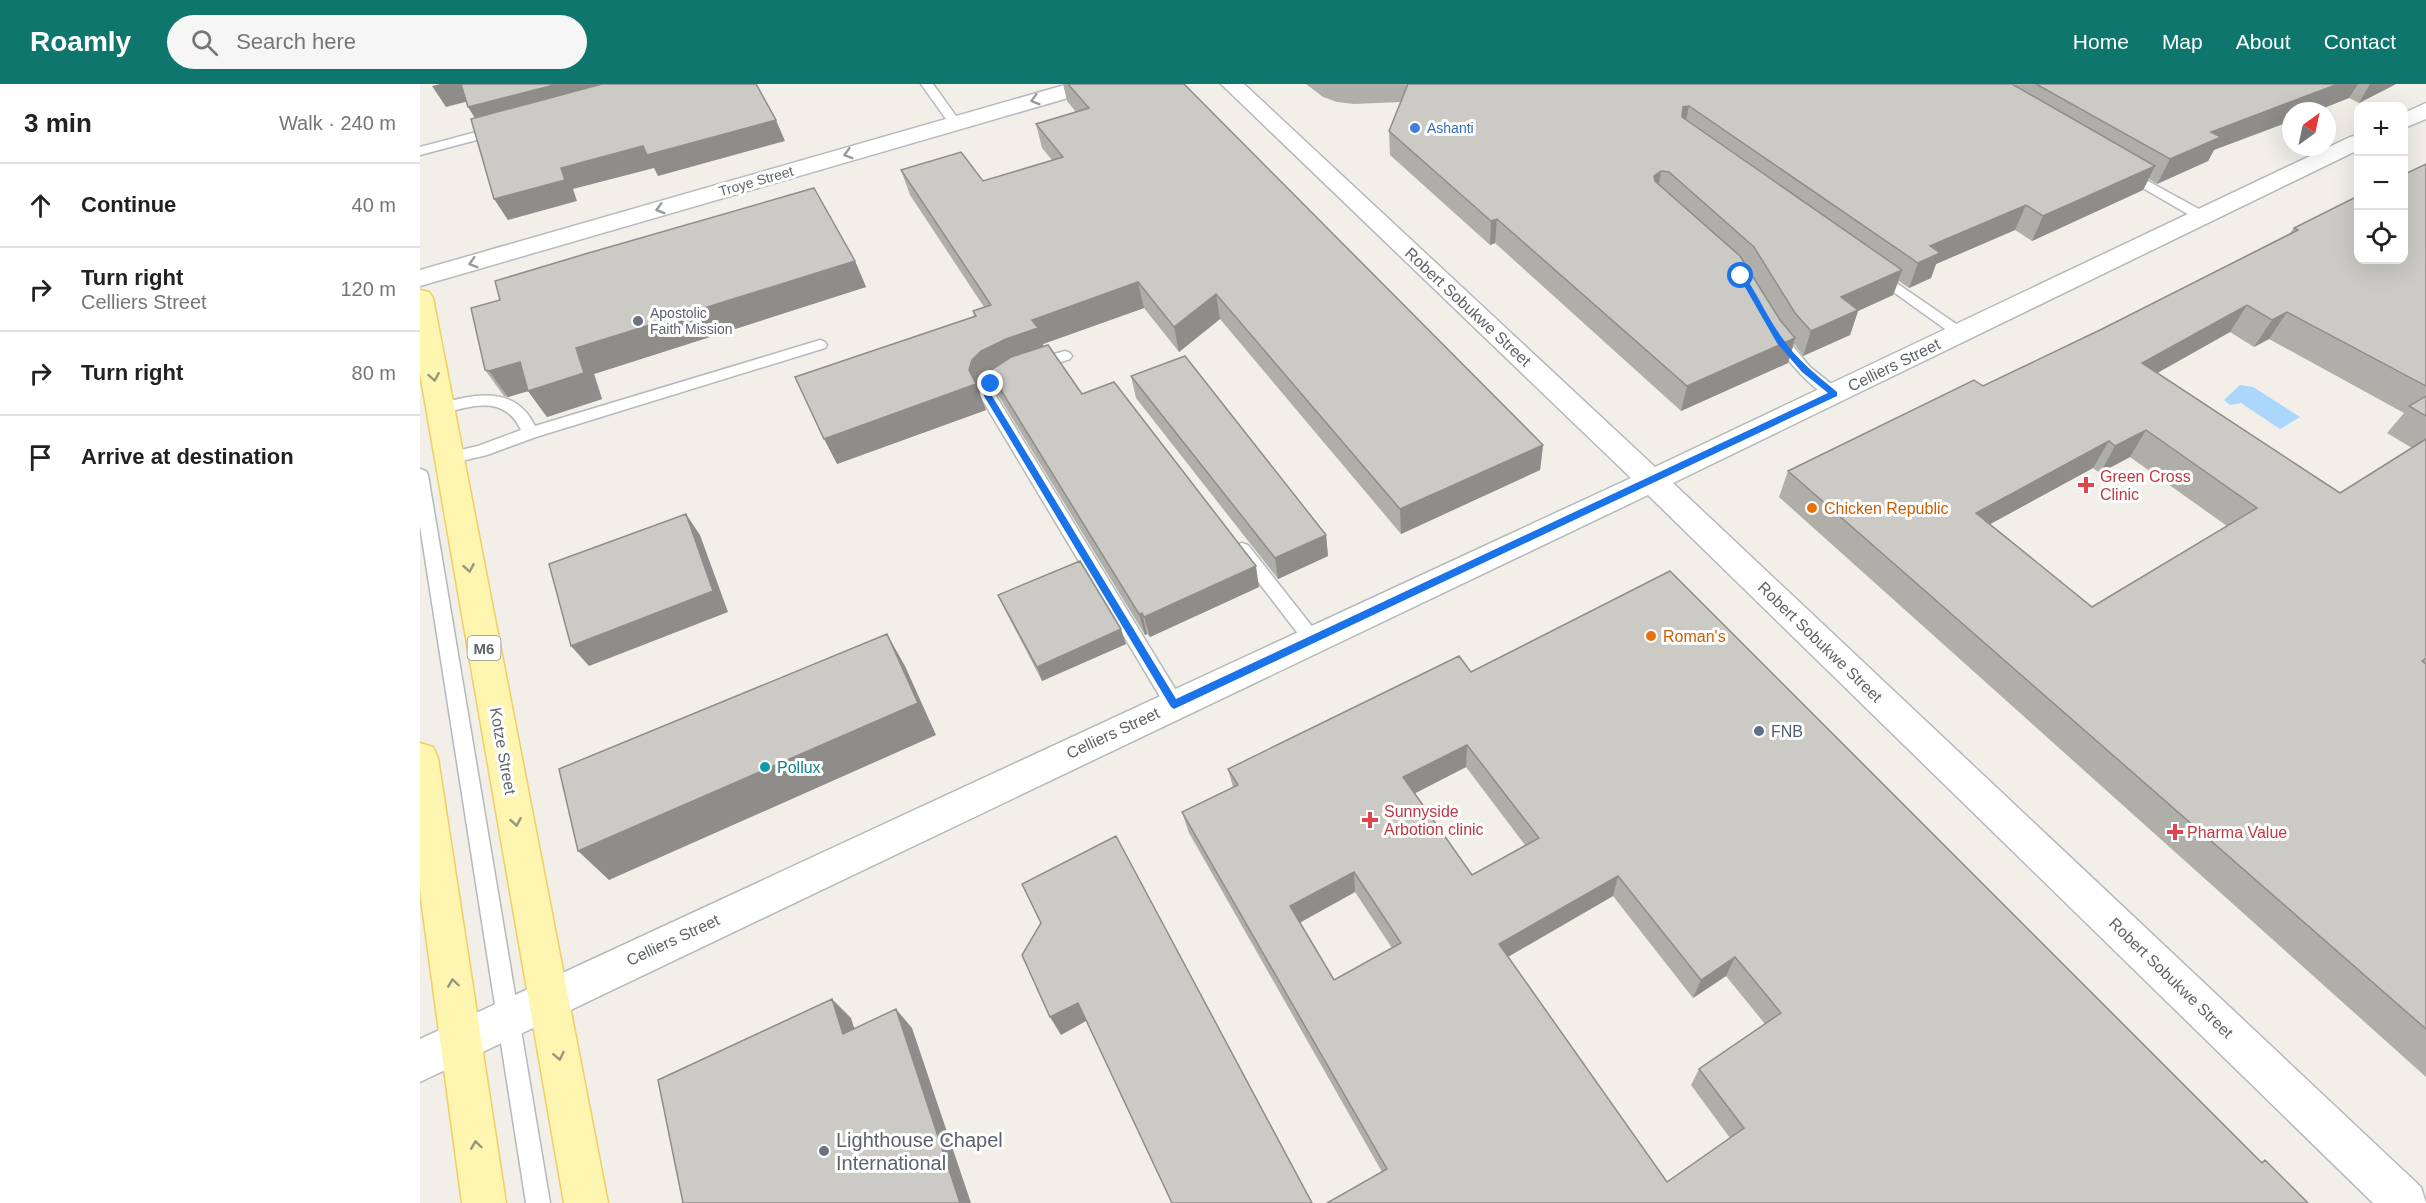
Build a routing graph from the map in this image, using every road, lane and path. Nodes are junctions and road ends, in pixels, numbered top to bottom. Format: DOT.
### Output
graph roads {
  1 [pos="927,84"];
  2 [pos="1091,84"];
  3 [pos="1232,84"];
  4 [pos="955,123"];
  5 [pos="511,127"];
  6 [pos="2354,144"];
  7 [pos="420,151"];
  8 [pos="2112,165"];
  9 [pos="2203,217"];
  10 [pos="1865,265"];
  11 [pos="420,278"];
  12 [pos="420,298"];
  13 [pos="1769,323"];
  14 [pos="1960,333"];
  15 [pos="820,345"];
  16 [pos="1065,356"];
  17 [pos="1834,394"];
  18 [pos="440,409"];
  19 [pos="530,433"];
  20 [pos="449,458"];
  21 [pos="420,475"];
  22 [pos="1652,481"];
  23 [pos="1232,536"];
  24 [pos="1312,639"];
  25 [pos="1174,705"];
  26 [pos="420,758"];
  27 [pos="548,999"];
  28 [pos="508,1019"];
  29 [pos="462,1041"];
  30 [pos="420,1061"];
  31 [pos="484,1203"];
  32 [pos="538,1203"];
  33 [pos="586,1203"];
  34 [pos="2405,1203"];
  1 -- 4 [label="lane"];
  2 -- 4 [label="street, Troye Street, one-way"];
  3 -- 22 [label="street, Robert Sobukwe Street"];
  4 -- 11 [label="street, Troye Street, one-way"];
  5 -- 7 [label="lane"];
  6 -- 9 [label="street, Celliers Street"];
  8 -- 9 [label="lane"];
  9 -- 14 [label="street, Celliers Street"];
  10 -- 14 [label="lane"];
  12 -- 18 [label="main road, Kotze Street / M6, one-way"];
  13 -- 17 [label="lane"];
  14 -- 17 [label="street, Celliers Street"];
  15 -- 19 [label="lane"];
  16 -- 25 [label="lane"];
  17 -- 22 [label="street, Celliers Street"];
  18 -- 19 [label="lane"];
  18 -- 20 [label="main road, Kotze Street / M6"];
  19 -- 20 [label="lane"];
  20 -- 27 [label="main road, Kotze Street / M6, one-way"];
  21 -- 28 [label="lane"];
  22 -- 24 [label="street, Celliers Street"];
  22 -- 34 [label="street, Robert Sobukwe Street"];
  23 -- 24 [label="lane"];
  24 -- 25 [label="street, Celliers Street"];
  25 -- 27 [label="street, Celliers Street"];
  29 -- 26 [label="main road, one-way"];
  27 -- 28 [label="street, Celliers Street"];
  27 -- 33 [label="main road, Kotze Street / M6, one-way"];
  28 -- 29 [label="street, Celliers Street"];
  28 -- 32 [label="lane"];
  29 -- 30 [label="street, Celliers Street"];
  31 -- 29 [label="main road, one-way"];
}
